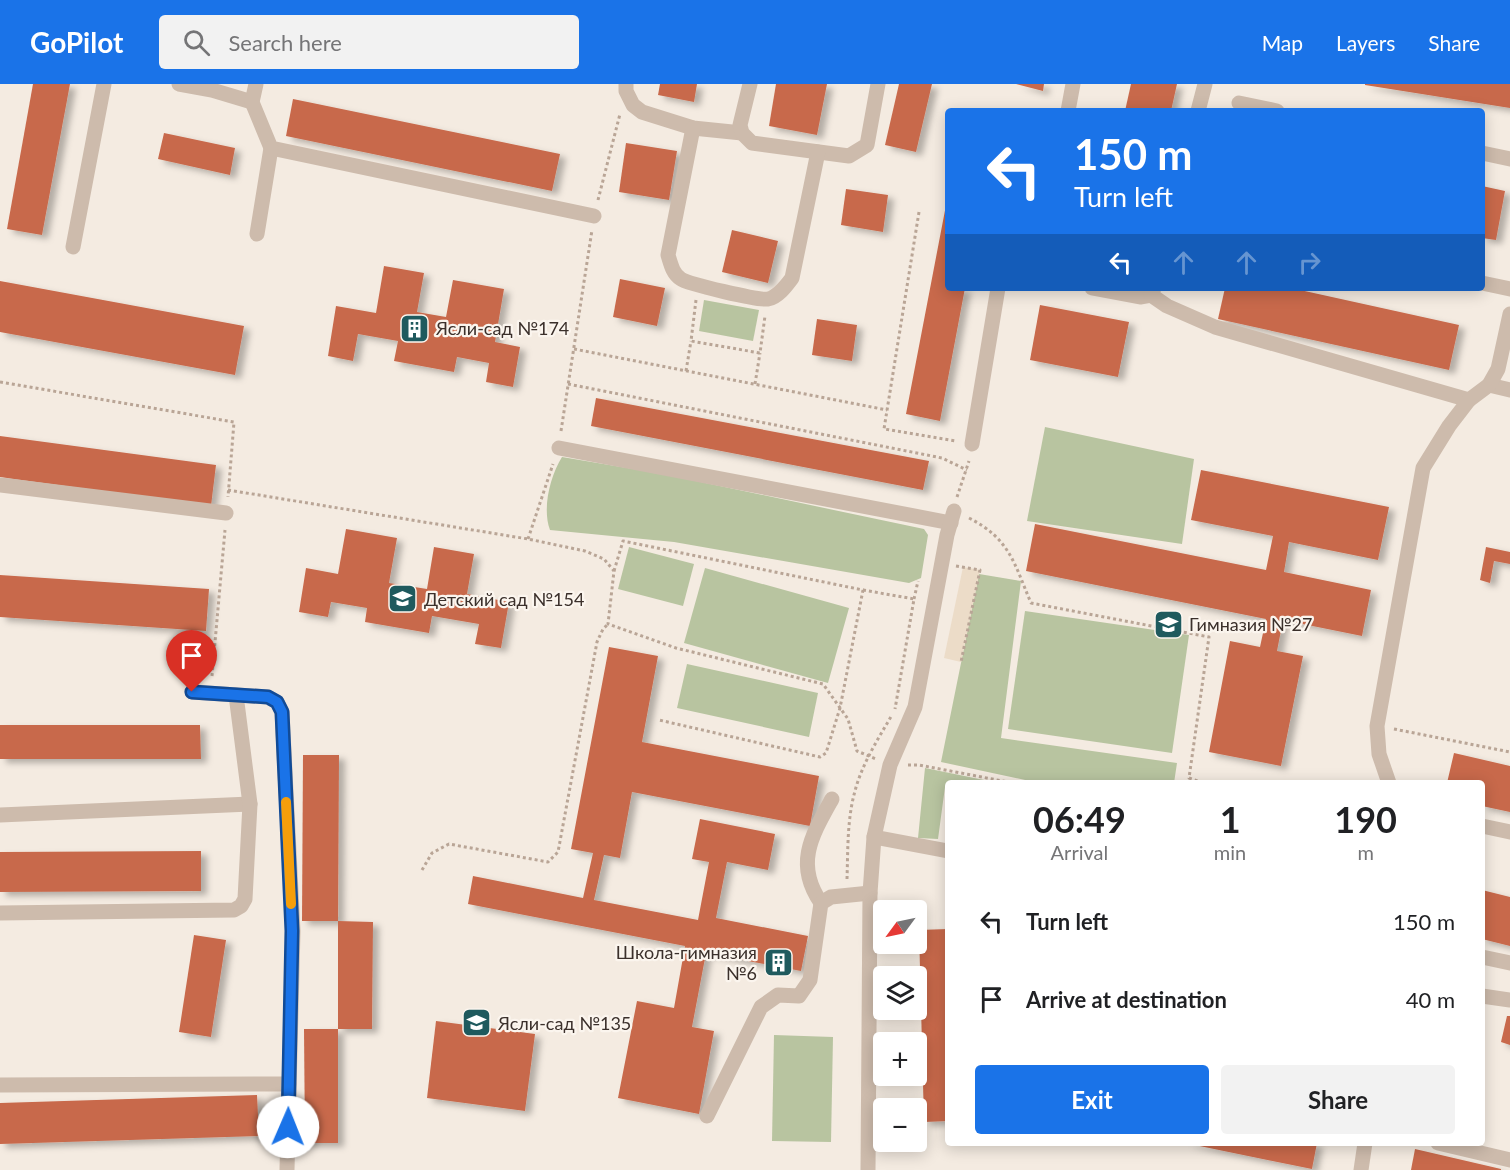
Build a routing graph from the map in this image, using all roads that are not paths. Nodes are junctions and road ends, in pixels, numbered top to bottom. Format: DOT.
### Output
graph roads {
  1 [pos="104,84"];
  2 [pos="179,84"];
  3 [pos="256,84"];
  4 [pos="750,84"];
  5 [pos="878,84"];
  6 [pos="1073,84"];
  7 [pos="1205,84"];
  8 [pos="626,87"];
  9 [pos="252,102"];
  10 [pos="1239,103"];
  11 [pos="1069,108"];
  12 [pos="1199,108"];
  13 [pos="1263,108"];
  14 [pos="693,128"];
  15 [pos="742,132"];
  16 [pos="272,148"];
  17 [pos="818,152"];
  18 [pos="1485,154"];
  19 [pos="1510,159"];
  20 [pos="594,216"];
  21 [pos="257,234"];
  22 [pos="73,247"];
  23 [pos="1485,284"];
  24 [pos="1510,289"];
  25 [pos="998,291"];
  26 [pos="1108,291"];
  27 [pos="1152,292"];
  28 [pos="1510,314"];
  29 [pos="1489,385"];
  30 [pos="1510,390"];
  31 [pos="1469,400"];
  32 [pos="972,444"];
  33 [pos="559,448"];
  34 [pos="0,485"];
  35 [pos="226,513"];
  36 [pos="192,692"];
  37 [pos="236,695"];
  38 [pos="1388,780"];
  39 [pos="832,799"];
  40 [pos="250,804"];
  41 [pos="0,815"];
  42 [pos="1485,827"];
  43 [pos="1510,832"];
  44 [pos="874,837"];
  45 [pos="945,850"];
  46 [pos="870,893"];
  47 [pos="821,903"];
  48 [pos="0,913"];
  49 [pos="1485,958"];
  50 [pos="1510,963"];
  51 [pos="1485,996"];
  52 [pos="1510,1000"];
  53 [pos="289,1084"];
  54 [pos="0,1085"];
  55 [pos="707,1116"];
  56 [pos="1365,1146"];
  57 [pos="1451,1146"];
  58 [pos="1510,1160"];
  59 [pos="287,1170"];
  60 [pos="868,1170"];
  61 [pos="1361,1170"];
  1 -- 22 [label="street"];
  2 -- 9 [label="street"];
  3 -- 9 [label="street"];
  4 -- 15 [label="street"];
  5 -- 17 [label="street"];
  6 -- 11 [label="street"];
  7 -- 12 [label="street"];
  8 -- 14 [label="street"];
  9 -- 16 [label="street"];
  10 -- 13 [label="street"];
  14 -- 15 [label="street"];
  14 -- 17 [label="street"];
  15 -- 17 [label="street"];
  16 -- 20 [label="street"];
  16 -- 21 [label="street"];
  18 -- 19 [label="street"];
  23 -- 24 [label="street"];
  25 -- 32 [label="street"];
  26 -- 27 [label="street"];
  27 -- 31 [label="street"];
  28 -- 29 [label="street"];
  29 -- 30 [label="street"];
  29 -- 31 [label="street"];
  31 -- 38 [label="street"];
  33 -- 44 [label="street"];
  34 -- 35 [label="street"];
  36 -- 37 [label="street"];
  37 -- 40 [label="street"];
  37 -- 53 [label="street"];
  39 -- 47 [label="street"];
  40 -- 41 [label="street"];
  40 -- 48 [label="street"];
  42 -- 43 [label="street"];
  44 -- 45 [label="street"];
  44 -- 46 [label="street"];
  46 -- 47 [label="street"];
  46 -- 60 [label="street"];
  47 -- 55 [label="street"];
  49 -- 50 [label="street"];
  51 -- 52 [label="street"];
  53 -- 54 [label="street"];
  53 -- 59 [label="street"];
  56 -- 61 [label="street"];
  57 -- 58 [label="street"];
}
